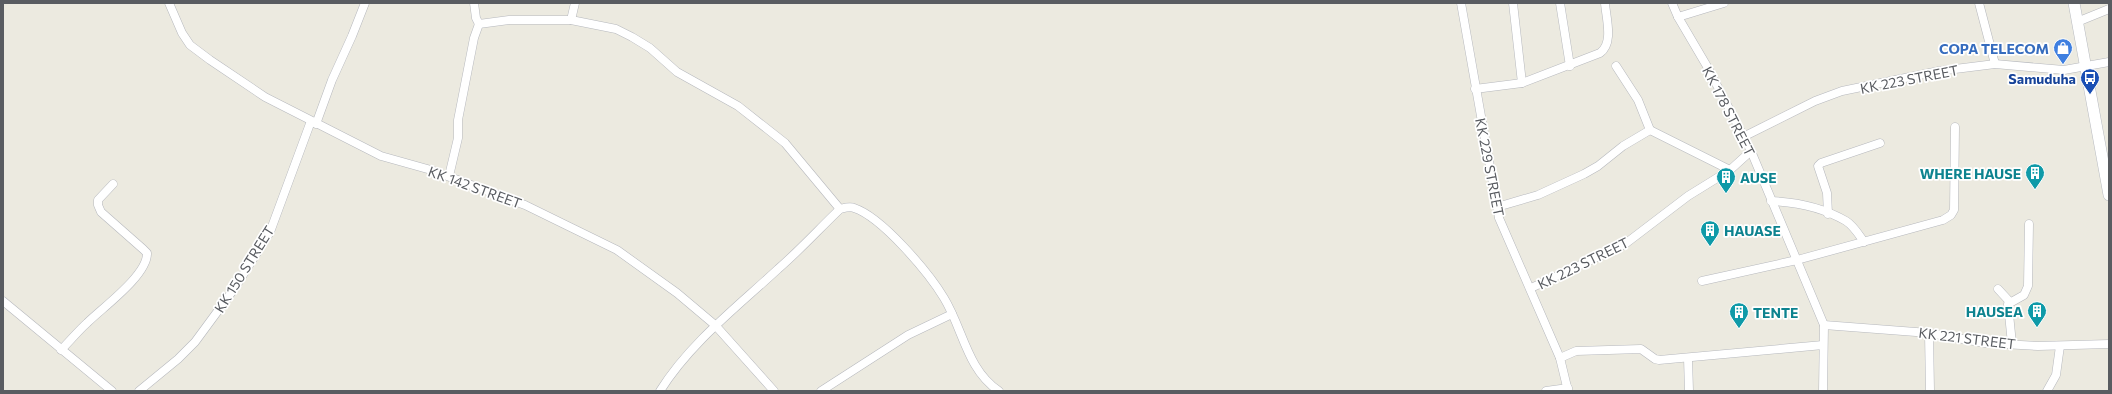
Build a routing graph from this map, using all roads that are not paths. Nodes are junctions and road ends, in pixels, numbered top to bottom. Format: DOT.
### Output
graph roads {
  1 [pos="169,3"];
  2 [pos="365,3"];
  3 [pos="474,3"];
  4 [pos="575,3"];
  5 [pos="1461,3"];
  6 [pos="1513,3"];
  7 [pos="1560,3"];
  8 [pos="1605,3"];
  9 [pos="1672,3"];
  10 [pos="1724,3"];
  11 [pos="1978,3"];
  12 [pos="2074,3"];
  13 [pos="2109,9"];
  14 [pos="1678,16"];
  15 [pos="572,20"];
  16 [pos="2078,22"];
  17 [pos="479,24"];
  18 [pos="2109,62"];
  19 [pos="1995,64"];
  20 [pos="1570,66"];
  21 [pos="1616,66"];
  22 [pos="2085,66"];
  23 [pos="1522,83"];
  24 [pos="1475,89"];
  25 [pos="313,122"];
  26 [pos="1956,127"];
  27 [pos="1650,130"];
  28 [pos="1743,137"];
  29 [pos="1880,143"];
  30 [pos="1751,151"];
  31 [pos="1730,170"];
  32 [pos="449,176"];
  33 [pos="113,184"];
  34 [pos="2109,195"];
  35 [pos="1771,201"];
  36 [pos="1497,207"];
  37 [pos="840,210"];
  38 [pos="1828,214"];
  39 [pos="2029,224"];
  40 [pos="1864,242"];
  41 [pos="1796,260"];
  42 [pos="1702,281"];
  43 [pos="1531,288"];
  44 [pos="1998,289"];
  45 [pos="3,301"];
  46 [pos="2010,302"];
  47 [pos="952,314"];
  48 [pos="1824,325"];
  49 [pos="715,326"];
  50 [pos="1929,333"];
  51 [pos="2012,344"];
  52 [pos="2109,344"];
  53 [pos="1824,345"];
  54 [pos="2060,346"];
  55 [pos="61,350"];
  56 [pos="1560,358"];
  57 [pos="1688,358"];
  58 [pos="1568,389"];
  59 [pos="112,391"];
  60 [pos="139,391"];
  61 [pos="660,391"];
  62 [pos="774,391"];
  63 [pos="821,391"];
  64 [pos="999,391"];
  65 [pos="1546,391"];
  66 [pos="1689,391"];
  67 [pos="1823,391"];
  68 [pos="1930,391"];
  69 [pos="2047,391"];
  1 -- 25 [label="street, KK 142 STREET"];
  2 -- 25 [label="street, KK 150 STREET"];
  3 -- 17 [label="street"];
  4 -- 15 [label="street"];
  5 -- 24 [label="street, KK 229 STREET"];
  6 -- 23 [label="street"];
  7 -- 20 [label="street"];
  8 -- 20 [label="street"];
  9 -- 14 [label="street, KK 178 STREET"];
  10 -- 14 [label="street"];
  11 -- 19 [label="street"];
  12 -- 16 [label="main road"];
  13 -- 16 [label="street"];
  14 -- 28 [label="street, KK 178 STREET"];
  15 -- 17 [label="street"];
  15 -- 37 [label="street"];
  16 -- 22 [label="main road"];
  17 -- 32 [label="street"];
  18 -- 22 [label="street, KK 223 STREET"];
  19 -- 22 [label="street, KK 223 STREET"];
  19 -- 28 [label="street, KK 223 STREET"];
  20 -- 23 [label="street"];
  21 -- 27 [label="street"];
  22 -- 34 [label="main road"];
  23 -- 24 [label="street"];
  24 -- 36 [label="street, KK 229 STREET"];
  25 -- 32 [label="street, KK 142 STREET"];
  25 -- 60 [label="street, KK 150 STREET"];
  26 -- 40 [label="street"];
  27 -- 31 [label="street"];
  27 -- 36 [label="street"];
  28 -- 30 [label="street, KK 178 STREET"];
  29 -- 38 [label="street"];
  30 -- 31 [label="street, KK 223 STREET"];
  30 -- 35 [label="street, KK 178 STREET"];
  31 -- 43 [label="street, KK 223 STREET"];
  32 -- 49 [label="street, KK 142 STREET"];
  33 -- 55 [label="street"];
  35 -- 38 [label="street"];
  35 -- 41 [label="street, KK 178 STREET"];
  36 -- 43 [label="street, KK 229 STREET"];
  37 -- 47 [label="street"];
  37 -- 49 [label="street"];
  38 -- 40 [label="street"];
  39 -- 46 [label="street"];
  40 -- 41 [label="street"];
  41 -- 42 [label="street"];
  41 -- 48 [label="street, KK 178 STREET"];
  43 -- 56 [label="street, KK 229 STREET"];
  44 -- 46 [label="street"];
  45 -- 55 [label="street"];
  46 -- 51 [label="street"];
  47 -- 63 [label="street"];
  47 -- 64 [label="street"];
  48 -- 50 [label="street, KK 221 STREET"];
  48 -- 53 [label="street, KK 178 STREET"];
  49 -- 61 [label="street"];
  49 -- 62 [label="street, KK 142 STREET"];
  50 -- 51 [label="street, KK 221 STREET"];
  50 -- 68 [label="street"];
  51 -- 54 [label="street, KK 221 STREET"];
  52 -- 54 [label="street, KK 221 STREET"];
  53 -- 57 [label="street"];
  53 -- 67 [label="street, KK 178 STREET"];
  54 -- 69 [label="street"];
  55 -- 59 [label="street"];
  56 -- 57 [label="street"];
  56 -- 58 [label="street, KK 229 STREET"];
  57 -- 66 [label="street"];
  58 -- 65 [label="street"];
}
